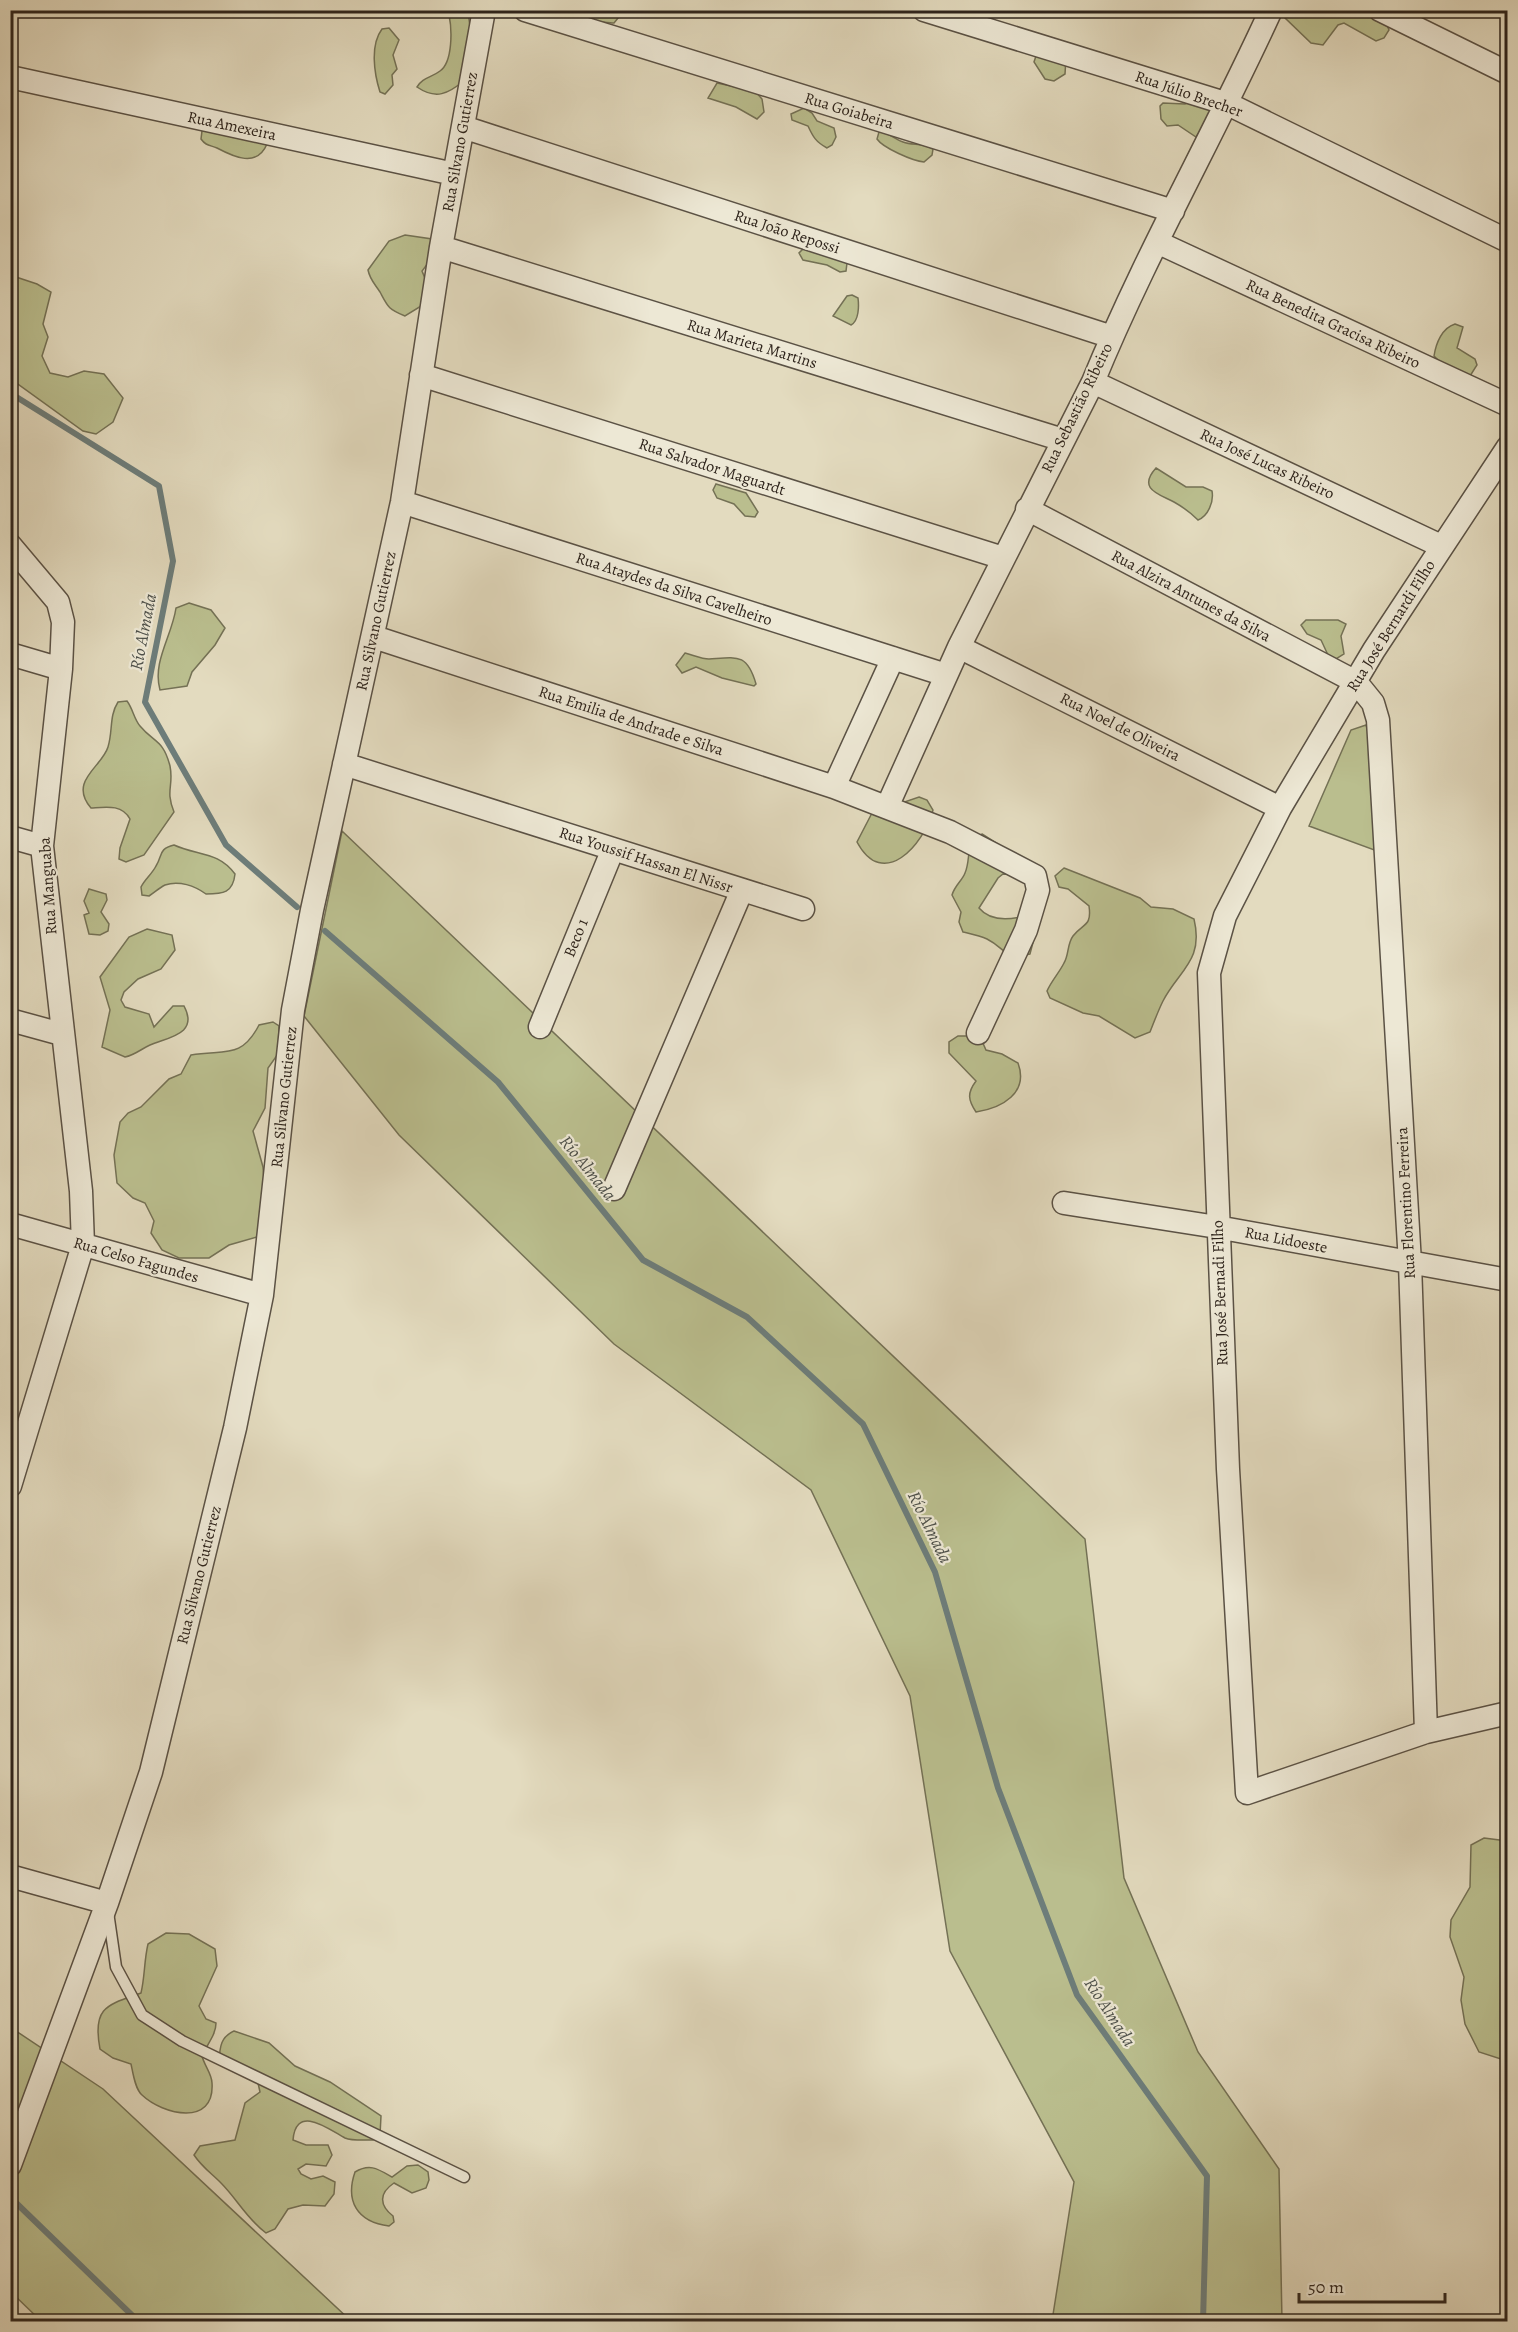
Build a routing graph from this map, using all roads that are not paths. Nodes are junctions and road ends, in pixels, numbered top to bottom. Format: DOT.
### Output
graph roads {
  1 [pos="484,10"];
  2 [pos="525,10"];
  3 [pos="924,10"];
  4 [pos="1271,10"];
  5 [pos="1380,10"];
  6 [pos="1508,73"];
  7 [pos="10,77"];
  8 [pos="1228,104"];
  9 [pos="463,127"];
  10 [pos="454,174"];
  11 [pos="1173,211"];
  12 [pos="1508,241"];
  13 [pos="1159,243"];
  14 [pos="441,247"];
  15 [pos="1112,337"];
  16 [pos="422,375"];
  17 [pos="1094,382"];
  18 [pos="1508,405"];
  19 [pos="1063,440"];
  20 [pos="1508,447"];
  21 [pos="402,502"];
  22 [pos="1027,509"];
  23 [pos="10,545"];
  24 [pos="1441,546"];
  25 [pos="1002,558"];
  26 [pos="374,637"];
  27 [pos="959,647"];
  28 [pos="10,654"];
  29 [pos="893,658"];
  30 [pos="61,669"];
  31 [pos="946,675"];
  32 [pos="1356,682"];
  33 [pos="344,764"];
  34 [pos="834,787"];
  35 [pos="887,807"];
  36 [pos="1280,808"];
  37 [pos="10,837"];
  38 [pos="42,846"];
  39 [pos="613,849"];
  40 [pos="742,890"];
  41 [pos="803,909"];
  42 [pos="10,1020"];
  43 [pos="540,1027"];
  44 [pos="978,1033"];
  45 [pos="62,1034"];
  46 [pos="614,1189"];
  47 [pos="1064,1203"];
  48 [pos="10,1224"];
  49 [pos="1217,1227"];
  50 [pos="82,1245"];
  51 [pos="1410,1263"];
  52 [pos="1508,1280"];
  53 [pos="262,1295"];
  54 [pos="20,1421"];
  55 [pos="10,1486"];
  56 [pos="1508,1713"];
  57 [pos="1426,1732"];
  58 [pos="10,1876"];
  59 [pos="107,1903"];
  60 [pos="10,2165"];
  61 [pos="464,2177"];
  1 -- 9 [label="street, Rua Silvano Gutierrez"];
  2 -- 11 [label="street, Rua Goiabeira"];
  3 -- 8 [label="street, Rua Júlio Brecher"];
  4 -- 8 [label="street, Rua Sebastião Ribeiro"];
  5 -- 6 [label="street"];
  7 -- 10 [label="street, Rua Amexeira"];
  8 -- 11 [label="street, Rua Sebastião Ribeiro"];
  8 -- 12 [label="street, Rua Júlio Brecher"];
  9 -- 10 [label="street, Rua Silvano Gutierrez"];
  9 -- 15 [label="street, Rua João Repossi"];
  10 -- 14 [label="street, Rua Silvano Gutierrez"];
  11 -- 13 [label="street, Rua Sebastião Ribeiro"];
  13 -- 15 [label="street, Rua Sebastião Ribeiro"];
  13 -- 18 [label="street, Rua Benedita Gracisa Ribeiro"];
  14 -- 16 [label="street, Rua Silvano Gutierrez"];
  14 -- 19 [label="street, Rua Marieta Martins"];
  15 -- 17 [label="street, Rua Sebastião Ribeiro"];
  16 -- 21 [label="street, Rua Silvano Gutierrez"];
  16 -- 25 [label="street, Rua Salvador Maguardt"];
  17 -- 19 [label="street, Rua Sebastião Ribeiro"];
  17 -- 24 [label="street, Rua José Lucas Ribeiro"];
  19 -- 22 [label="street, Rua Sebastião Ribeiro"];
  20 -- 24 [label="street, Rua José Bernardi Filho"];
  21 -- 26 [label="street, Rua Silvano Gutierrez"];
  21 -- 29 [label="street, Rua Ataydes da Silva Cavelheiro"];
  22 -- 25 [label="street, Rua Sebastião Ribeiro"];
  22 -- 32 [label="street, Rua Alzira Antunes da Silva"];
  23 -- 30 [label="street, Rua Manguaba"];
  24 -- 32 [label="street, Rua José Bernardi Filho"];
  25 -- 27 [label="street, Rua Sebastião Ribeiro"];
  26 -- 33 [label="street, Rua Silvano Gutierrez"];
  26 -- 34 [label="street, Rua Emilia de Andrade e Silva"];
  27 -- 31 [label="street, Rua Sebastião Ribeiro"];
  27 -- 36 [label="street, Rua Noel de Oliveira"];
  28 -- 30 [label="street"];
  29 -- 31 [label="street, Rua Ataydes da Silva Cavelheiro"];
  29 -- 34 [label="street"];
  30 -- 38 [label="street, Rua Manguaba"];
  31 -- 35 [label="street, Rua Sebastião Ribeiro"];
  32 -- 36 [label="street, Rua José Bernardi Filho"];
  32 -- 51 [label="street, Rua Florentino Ferreira"];
  33 -- 39 [label="street, Rua Youssif Hassan El Nissr"];
  33 -- 53 [label="street, Rua Silvano Gutierrez"];
  34 -- 35 [label="street, Rua Emilia de Andrade e Silva"];
  35 -- 44 [label="street, Rua Emilia de Andrade e Silva"];
  36 -- 49 [label="street, Rua José Bernadi Filho"];
  37 -- 38 [label="street"];
  38 -- 45 [label="street, Rua Manguaba"];
  39 -- 40 [label="street, Rua Youssif Hassan El Nissr"];
  39 -- 43 [label="street, Beco 1"];
  40 -- 41 [label="street"];
  40 -- 46 [label="street, Rua Youssif Hassan El Nissr"];
  42 -- 45 [label="street"];
  45 -- 50 [label="street, Rua Manguaba"];
  47 -- 49 [label="street, Rua Lidoeste"];
  48 -- 50 [label="street, Rua Celso Fagundes"];
  49 -- 51 [label="street, Rua Lidoeste"];
  49 -- 57 [label="street, Rua José Bernadi Filho"];
  50 -- 53 [label="street, Rua Celso Fagundes"];
  50 -- 54 [label="street, Rua Manguaba"];
  51 -- 52 [label="street, Rua Lidoeste"];
  51 -- 57 [label="street, Rua Florentino Ferreira"];
  53 -- 59 [label="street, Rua Silvano Gutierrez"];
  54 -- 55 [label="street, Rua Manguaba"];
  56 -- 57 [label="street"];
  58 -- 59 [label="street"];
  59 -- 60 [label="street, Rua Silvano Gutierrez"];
  59 -- 61 [label="lane"];
}
